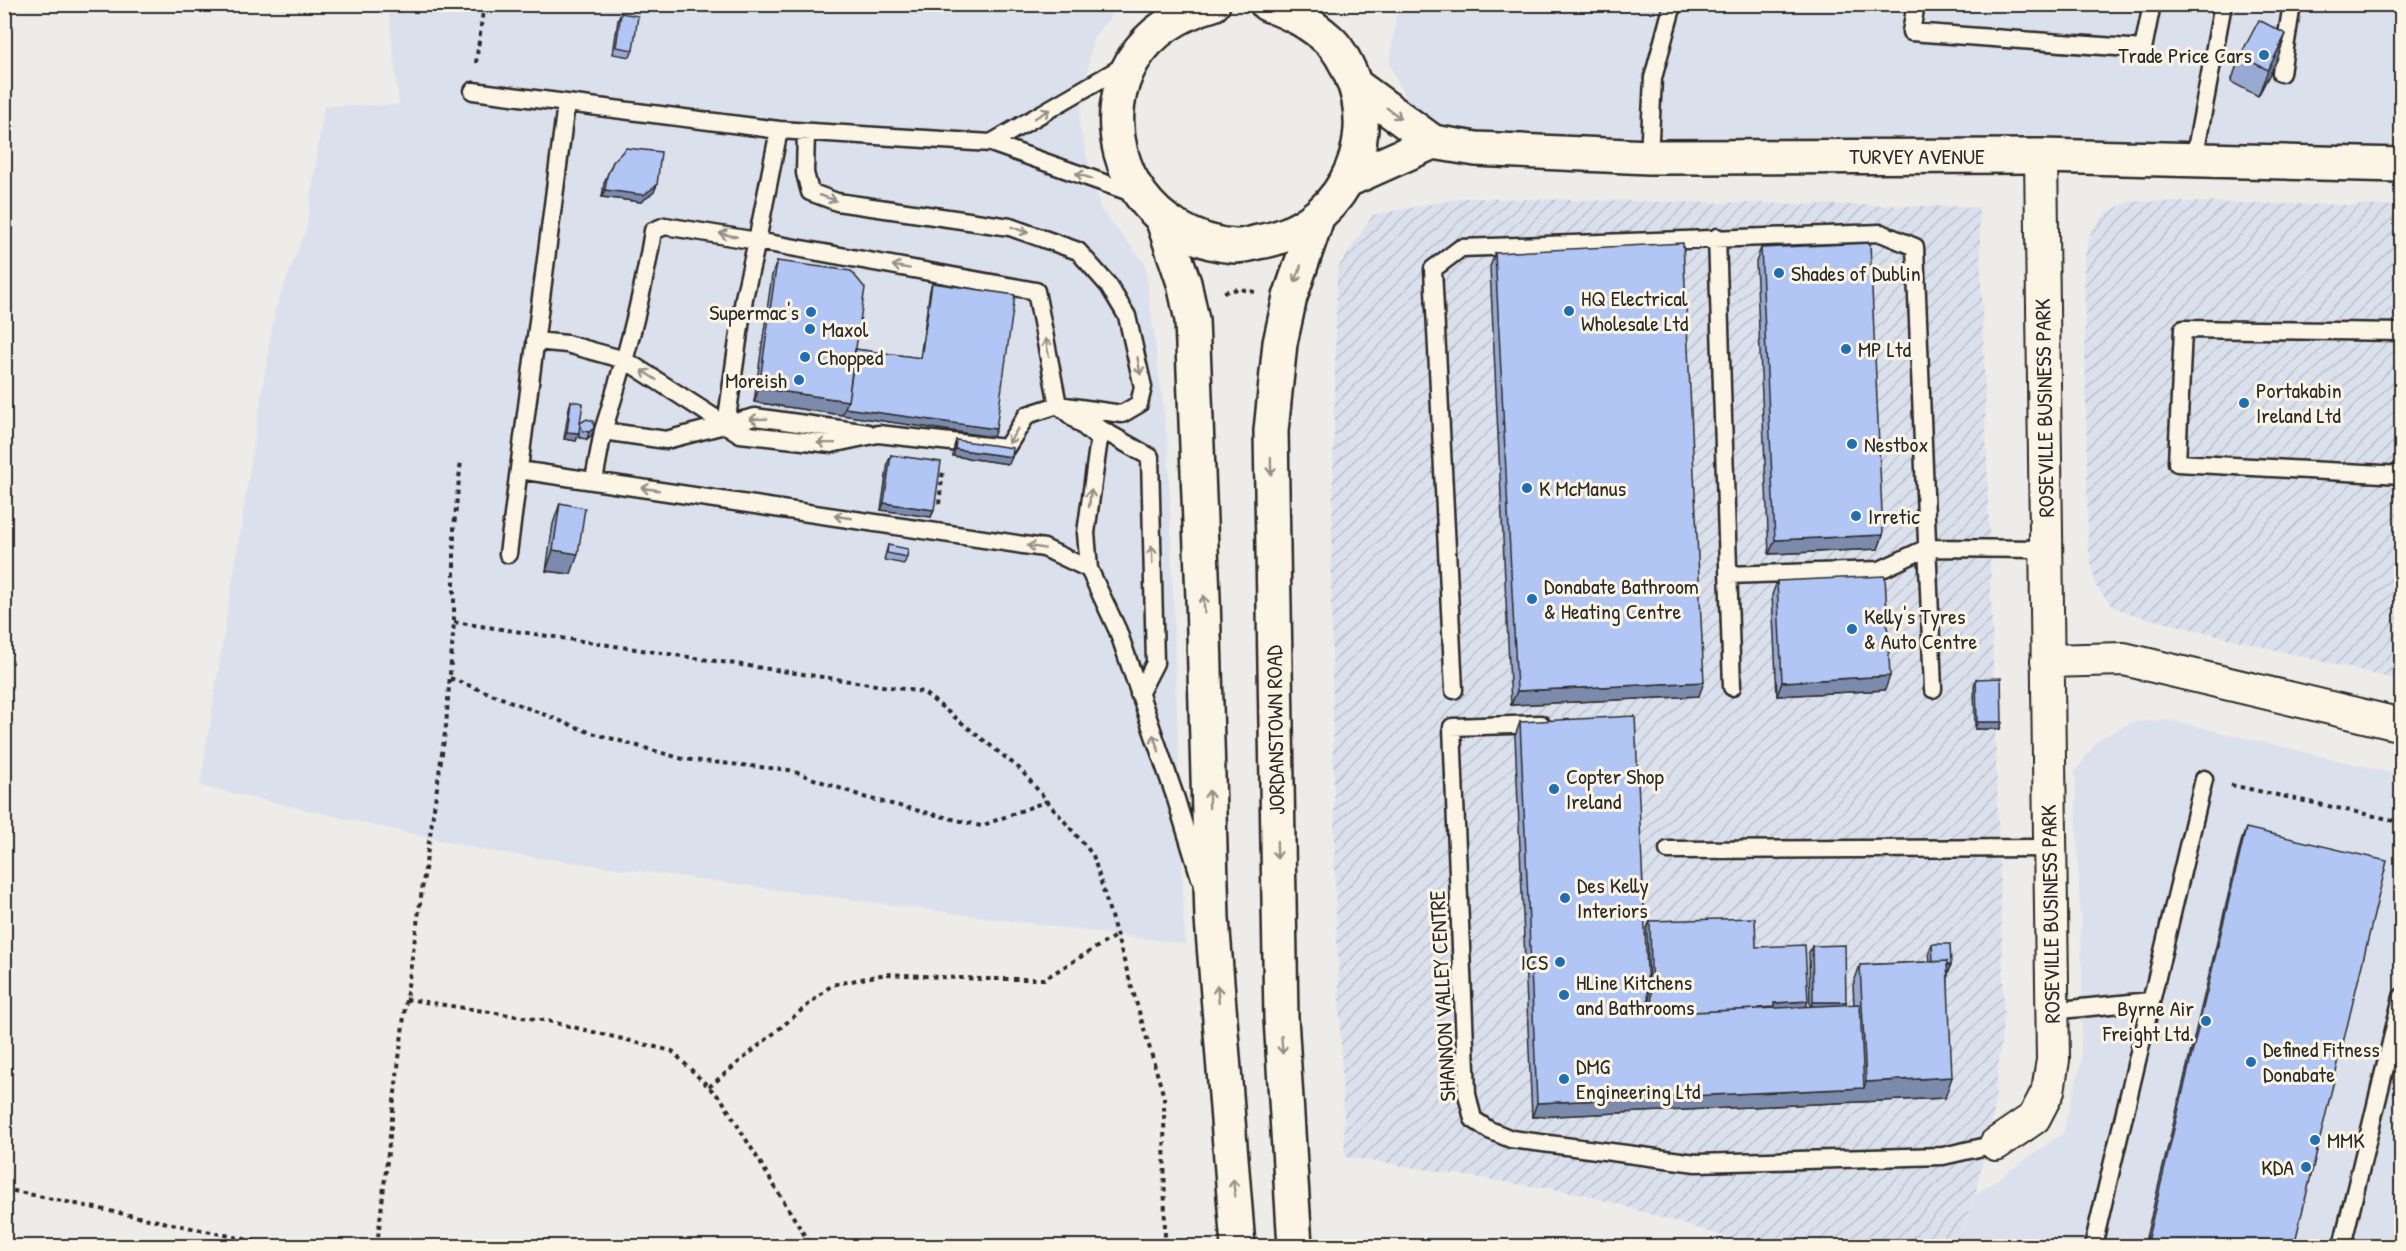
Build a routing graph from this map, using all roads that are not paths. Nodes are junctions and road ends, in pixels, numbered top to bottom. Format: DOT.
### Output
graph roads {
  1 [pos="1213,4"];
  2 [pos="1267,4"];
  3 [pos="1321,4"];
  4 [pos="1673,4"];
  5 [pos="1916,4"];
  6 [pos="2152,4"];
  7 [pos="2223,4"];
  8 [pos="2292,4"];
  9 [pos="1167,17"];
  10 [pos="1331,42"];
  11 [pos="1133,60"];
  12 [pos="2280,73"];
  13 [pos="1355,85"];
  14 [pos="473,90"];
  15 [pos="566,104"];
  16 [pos="779,130"];
  17 [pos="806,132"];
  18 [pos="1433,142"];
  19 [pos="991,143"];
  20 [pos="2041,156"];
  21 [pos="1649,157"];
  22 [pos="2194,160"];
  23 [pos="2402,165"];
  24 [pos="1348,180"];
  25 [pos="1150,207"];
  26 [pos="1317,218"];
  27 [pos="1717,237"];
  28 [pos="757,241"];
  29 [pos="2402,332"];
  30 [pos="536,341"];
  31 [pos="625,360"];
  32 [pos="1058,405"];
  33 [pos="726,425"];
  34 [pos="603,431"];
  35 [pos="519,470"];
  36 [pos="2402,475"];
  37 [pos="594,480"];
  38 [pos="1927,548"];
  39 [pos="2046,549"];
  40 [pos="508,554"];
  41 [pos="1089,568"];
  42 [pos="1728,574"];
  43 [pos="2047,661"];
  44 [pos="1732,687"];
  45 [pos="1933,689"];
  46 [pos="1454,690"];
  47 [pos="1139,694"];
  48 [pos="1554,724"];
  49 [pos="2402,725"];
  50 [pos="2204,778"];
  51 [pos="2049,848"];
  52 [pos="1668,850"];
  53 [pos="1212,919"];
  54 [pos="2402,998"];
  55 [pos="2150,1001"];
  56 [pos="2051,1011"];
  57 [pos="1996,1144"];
  58 [pos="1238,1246"];
  59 [pos="1295,1246"];
  60 [pos="2093,1246"];
  61 [pos="2342,1246"];
  1 -- 9 [label="main road"];
  2 -- 10 [label="main road"];
  3 -- 10 [label="main road"];
  4 -- 21 [label="lane"];
  5 -- 6 [label="lane"];
  7 -- 22 [label="lane"];
  8 -- 12 [label="lane"];
  9 -- 11 [label="main road"];
  10 -- 13 [label="main road"];
  19 -- 11 [label="lane, one-way"];
  11 -- 25 [label="main road"];
  13 -- 18 [label="main road, TURVEY AVENUE, one-way"];
  13 -- 24 [label="main road"];
  14 -- 15 [label="lane"];
  15 -- 16 [label="lane"];
  15 -- 30 [label="lane"];
  16 -- 17 [label="lane"];
  16 -- 28 [label="lane"];
  17 -- 19 [label="lane"];
  17 -- 32 [label="lane, one-way"];
  18 -- 21 [label="main road, TURVEY AVENUE"];
  18 -- 24 [label="main road"];
  25 -- 19 [label="lane, one-way"];
  20 -- 21 [label="main road, TURVEY AVENUE"];
  20 -- 22 [label="main road, TURVEY AVENUE"];
  20 -- 39 [label="street, ROSEVILLE BUSINESS PARK"];
  22 -- 23 [label="main road, TURVEY AVENUE"];
  24 -- 26 [label="main road"];
  25 -- 26 [label="main road"];
  53 -- 25 [label="main road, one-way"];
  26 -- 59 [label="main road, JORDANSTOWN ROAD, one-way"];
  27 -- 38 [label="lane"];
  27 -- 42 [label="lane"];
  27 -- 46 [label="lane"];
  28 -- 31 [label="lane, one-way"];
  32 -- 28 [label="lane, one-way"];
  28 -- 33 [label="lane"];
  29 -- 36 [label="lane"];
  30 -- 31 [label="lane"];
  30 -- 35 [label="lane"];
  33 -- 31 [label="lane, one-way"];
  31 -- 34 [label="lane"];
  32 -- 33 [label="lane, one-way"];
  41 -- 32 [label="lane, one-way"];
  47 -- 32 [label="lane, one-way"];
  33 -- 34 [label="lane"];
  34 -- 37 [label="lane"];
  35 -- 37 [label="lane"];
  35 -- 40 [label="lane"];
  41 -- 37 [label="lane, one-way"];
  38 -- 39 [label="lane"];
  38 -- 42 [label="lane"];
  38 -- 45 [label="lane"];
  39 -- 43 [label="street, ROSEVILLE BUSINESS PARK"];
  41 -- 47 [label="lane"];
  42 -- 44 [label="lane"];
  43 -- 49 [label="street"];
  43 -- 51 [label="street, ROSEVILLE BUSINESS PARK"];
  53 -- 47 [label="lane, one-way"];
  48 -- 57 [label="lane, SHANNON VALLEY CENTRE"];
  50 -- 55 [label="lane"];
  51 -- 52 [label="lane"];
  51 -- 56 [label="street, ROSEVILLE BUSINESS PARK"];
  58 -- 53 [label="main road, one-way"];
  54 -- 61 [label="lane"];
  55 -- 56 [label="lane"];
  55 -- 60 [label="lane"];
  56 -- 57 [label="street, ROSEVILLE BUSINESS PARK"];
}
